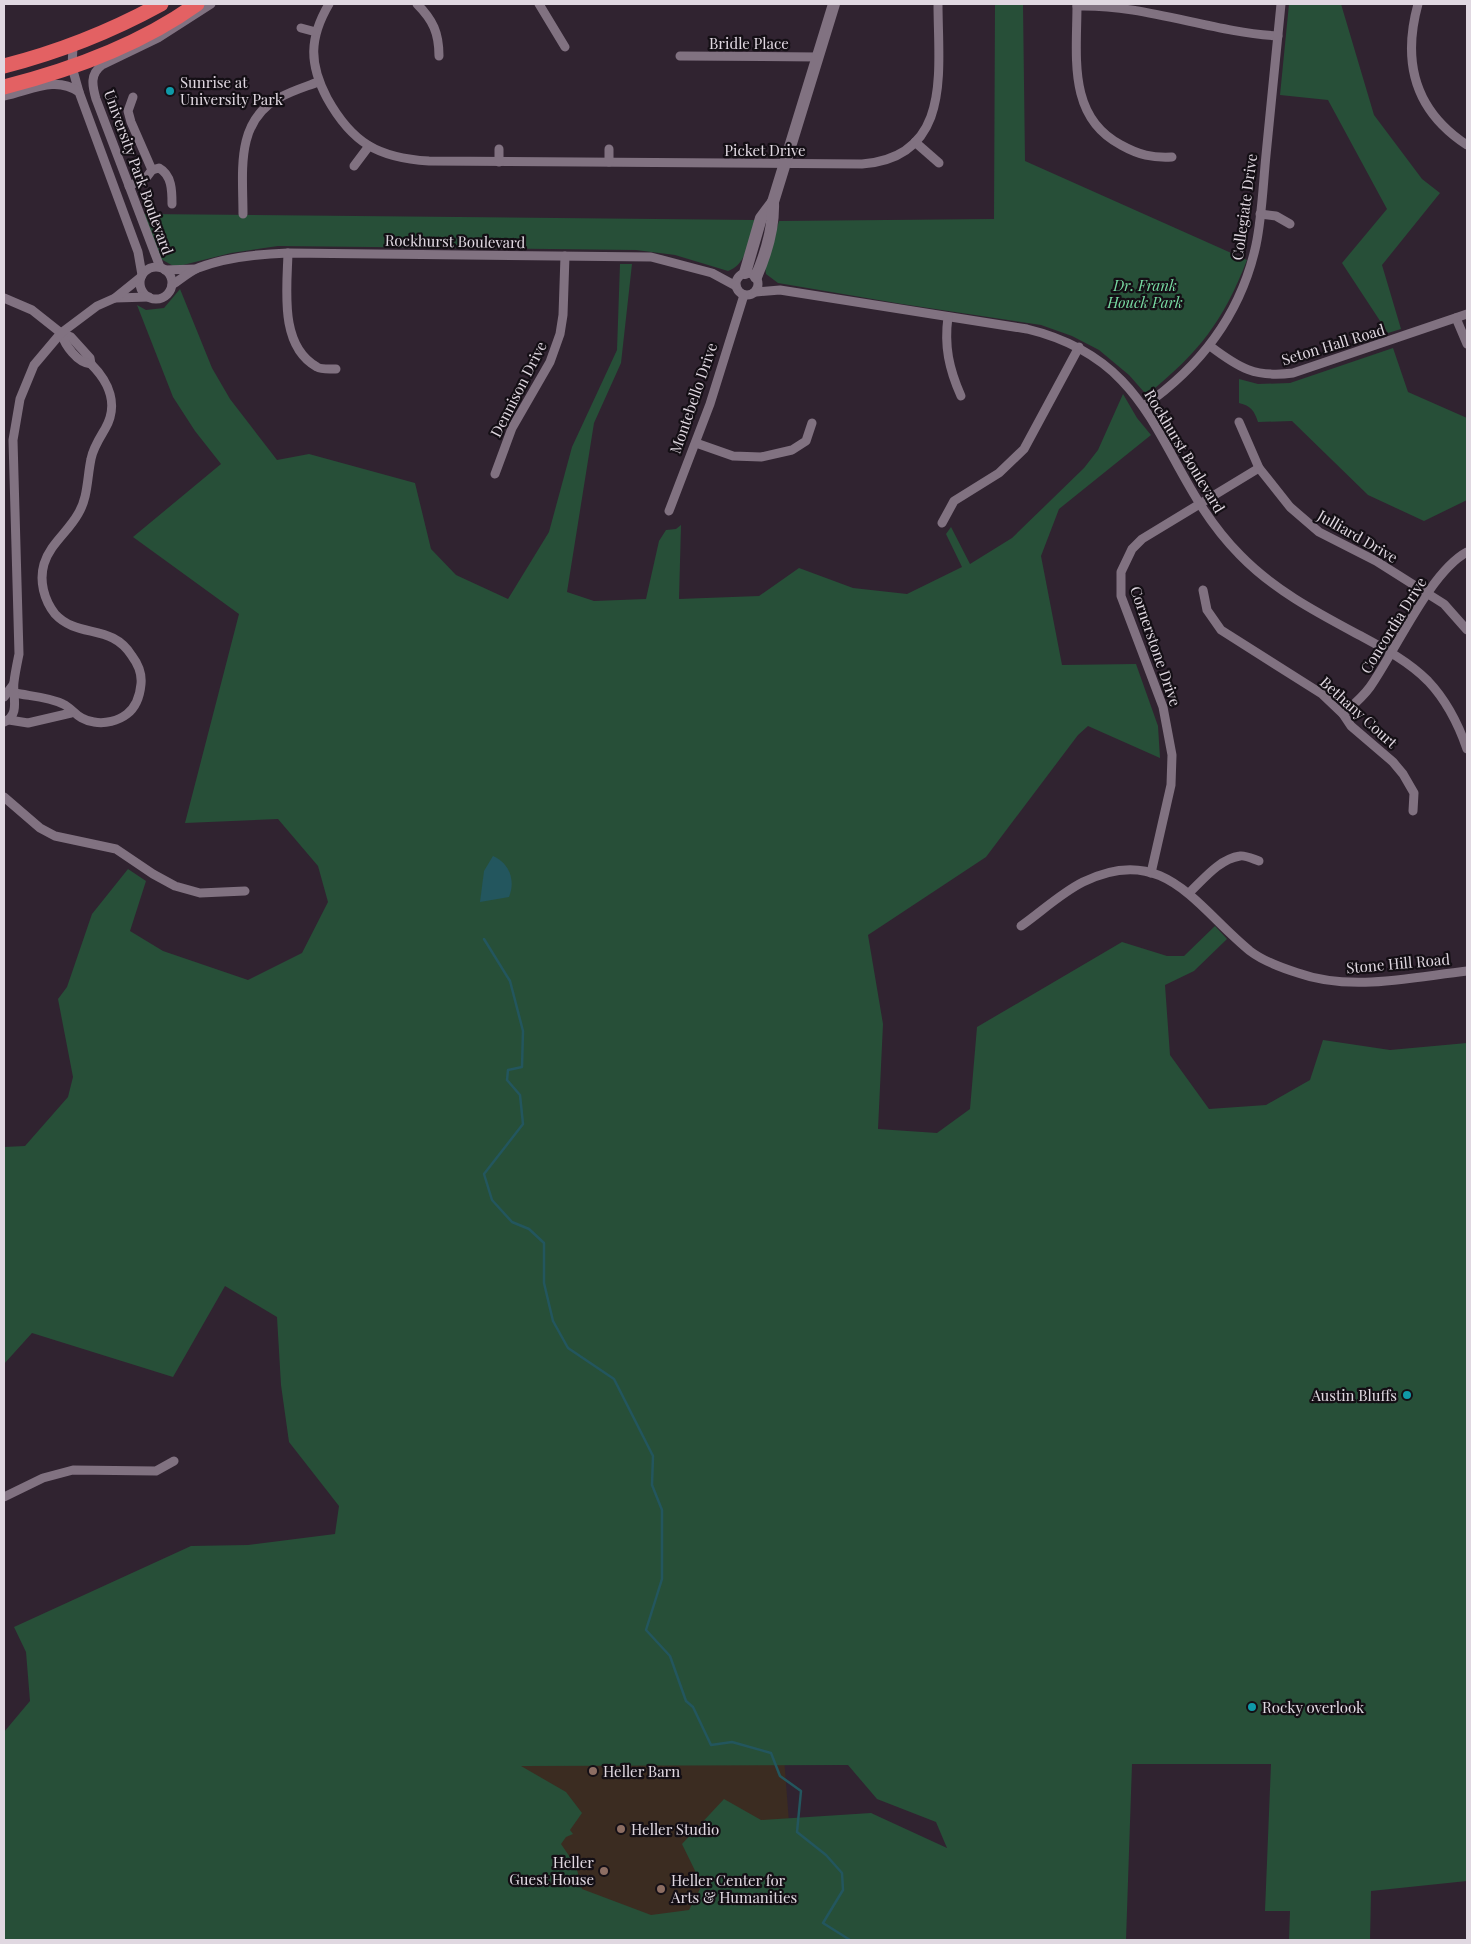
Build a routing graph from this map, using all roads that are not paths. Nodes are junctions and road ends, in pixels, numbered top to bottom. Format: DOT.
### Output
graph roads {
  1 [pos="197,4"];
  2 [pos="211,4"];
  3 [pos="329,4"];
  4 [pos="417,4"];
  5 [pos="539,4"];
  6 [pos="834,4"];
  7 [pos="938,4"];
  8 [pos="1281,4"];
  9 [pos="1418,4"];
  10 [pos="1077,5"];
  11 [pos="153,6"];
  12 [pos="301,28"];
  13 [pos="316,32"];
  14 [pos="1278,36"];
  15 [pos="73,46"];
  16 [pos="565,47"];
  17 [pos="440,56"];
  18 [pos="680,56"];
  19 [pos="818,57"];
  20 [pos="4,66"];
  21 [pos="72,67"];
  22 [pos="318,82"];
  23 [pos="4,87"];
  24 [pos="79,92"];
  25 [pos="4,96"];
  26 [pos="133,97"];
  27 [pos="916,142"];
  28 [pos="1467,145"];
  29 [pos="368,146"];
  30 [pos="499,148"];
  31 [pos="609,149"];
  32 [pos="1172,157"];
  33 [pos="499,162"];
  34 [pos="609,162"];
  35 [pos="785,164"];
  36 [pos="939,164"];
  37 [pos="354,166"];
  38 [pos="152,170"];
  39 [pos="129,186"];
  40 [pos="172,204"];
  41 [pos="243,214"];
  42 [pos="1260,214"];
  43 [pos="1290,224"];
  44 [pos="288,254"];
  45 [pos="565,256"];
  46 [pos="162,269"];
  47 [pos="197,269"];
  48 [pos="712,273"];
  49 [pos="142,276"];
  50 [pos="750,276"];
  51 [pos="172,286"];
  52 [pos="736,286"];
  53 [pos="780,290"];
  54 [pos="756,292"];
  55 [pos="744,295"];
  56 [pos="4,298"];
  57 [pos="115,298"];
  58 [pos="148,298"];
  59 [pos="1467,314"];
  60 [pos="948,317"];
  61 [pos="1456,318"];
  62 [pos="61,333"];
  63 [pos="1467,344"];
  64 [pos="1210,346"];
  65 [pos="1079,348"];
  66 [pos="336,369"];
  67 [pos="961,396"];
  68 [pos="1144,406"];
  69 [pos="1239,422"];
  70 [pos="812,423"];
  71 [pos="696,443"];
  72 [pos="1259,468"];
  73 [pos="496,474"];
  74 [pos="1200,503"];
  75 [pos="669,510"];
  76 [pos="942,524"];
  77 [pos="1467,552"];
  78 [pos="1203,590"];
  79 [pos="1428,594"];
  80 [pos="1467,630"];
  81 [pos="1391,652"];
  82 [pos="14,689"];
  83 [pos="4,698"];
  84 [pos="71,713"];
  85 [pos="1343,714"];
  86 [pos="6,721"];
  87 [pos="1467,749"];
  88 [pos="4,797"];
  89 [pos="1413,811"];
  90 [pos="1259,861"];
  91 [pos="1150,873"];
  92 [pos="245,891"];
  93 [pos="1189,893"];
  94 [pos="1021,926"];
  95 [pos="1467,971"];
  96 [pos="174,1461"];
  97 [pos="4,1497"];
  1 -- 21 [label="highway"];
  2 -- 39 [label="street, University Park Boulevard"];
  3 -- 13 [label="street, Picket Drive"];
  4 -- 17 [label="street"];
  5 -- 16 [label="street"];
  6 -- 19 [label="street"];
  7 -- 27 [label="street, Picket Drive"];
  8 -- 14 [label="street, Collegiate Drive"];
  9 -- 28 [label="street"];
  10 -- 14 [label="street"];
  10 -- 32 [label="street"];
  11 -- 15 [label="highway"];
  12 -- 13 [label="street"];
  13 -- 22 [label="street, Picket Drive"];
  14 -- 42 [label="street, Collegiate Drive"];
  15 -- 20 [label="highway"];
  15 -- 21 [label="street, University Park Boulevard"];
  18 -- 19 [label="street, Bridle Place"];
  19 -- 35 [label="street"];
  21 -- 23 [label="highway"];
  21 -- 24 [label="street, University Park Boulevard"];
  22 -- 29 [label="street, Picket Drive"];
  22 -- 41 [label="street"];
  24 -- 25 [label="street, University Park Boulevard"];
  24 -- 49 [label="street, University Park Boulevard"];
  26 -- 38 [label="street"];
  27 -- 35 [label="street, Picket Drive"];
  27 -- 36 [label="street"];
  29 -- 33 [label="street, Picket Drive"];
  29 -- 37 [label="street"];
  30 -- 33 [label="street"];
  31 -- 34 [label="street"];
  33 -- 34 [label="street, Picket Drive"];
  34 -- 35 [label="street, Picket Drive"];
  35 -- 50 [label="street"];
  38 -- 39 [label="street"];
  38 -- 40 [label="street"];
  39 -- 46 [label="street, University Park Boulevard"];
  42 -- 43 [label="street"];
  42 -- 64 [label="street, Collegiate Drive"];
  44 -- 45 [label="street, Rockhurst Boulevard"];
  44 -- 47 [label="street, Rockhurst Boulevard"];
  44 -- 66 [label="street"];
  45 -- 48 [label="street, Rockhurst Boulevard"];
  45 -- 73 [label="street, Dennison Drive"];
  46 -- 47 [label="street, Rockhurst Boulevard"];
  46 -- 49 [label="street"];
  46 -- 51 [label="street"];
  47 -- 51 [label="street, Rockhurst Boulevard"];
  48 -- 50 [label="street, Rockhurst Boulevard"];
  48 -- 52 [label="street, Rockhurst Boulevard"];
  49 -- 57 [label="street"];
  49 -- 58 [label="street"];
  50 -- 52 [label="street"];
  50 -- 53 [label="street, Rockhurst Boulevard"];
  50 -- 54 [label="street"];
  51 -- 58 [label="street"];
  52 -- 55 [label="street, Rockhurst Boulevard"];
  53 -- 54 [label="street, Rockhurst Boulevard"];
  53 -- 60 [label="street, Rockhurst Boulevard"];
  54 -- 55 [label="street, Rockhurst Boulevard"];
  55 -- 71 [label="street, Montebello Drive"];
  56 -- 62 [label="street"];
  57 -- 58 [label="street"];
  57 -- 62 [label="street"];
  59 -- 61 [label="street, Seton Hall Road"];
  60 -- 65 [label="street, Rockhurst Boulevard"];
  60 -- 67 [label="street"];
  61 -- 63 [label="street"];
  61 -- 64 [label="street, Seton Hall Road"];
  62 -- 82 [label="street"];
  62 -- 84 [label="street"];
  64 -- 68 [label="street, Collegiate Drive"];
  65 -- 68 [label="street, Rockhurst Boulevard"];
  65 -- 76 [label="street"];
  68 -- 74 [label="street, Rockhurst Boulevard"];
  69 -- 72 [label="street, Julliard Drive"];
  70 -- 71 [label="street"];
  71 -- 75 [label="street, Montebello Drive"];
  72 -- 74 [label="street, Cornerstone Drive"];
  72 -- 79 [label="street, Julliard Drive"];
  74 -- 81 [label="street, Rockhurst Boulevard"];
  74 -- 91 [label="street, Cornerstone Drive"];
  77 -- 79 [label="street, Concordia Drive"];
  78 -- 85 [label="street, Bethany Court"];
  79 -- 80 [label="street, Julliard Drive"];
  79 -- 81 [label="street, Concordia Drive"];
  81 -- 85 [label="street, Concordia Drive"];
  81 -- 87 [label="street, Rockhurst Boulevard"];
  82 -- 83 [label="street"];
  82 -- 84 [label="street"];
  82 -- 86 [label="street"];
  84 -- 86 [label="street"];
  85 -- 89 [label="street, Bethany Court"];
  88 -- 92 [label="street"];
  90 -- 93 [label="street"];
  91 -- 93 [label="street, Stone Hill Road"];
  91 -- 94 [label="street, Stone Hill Road"];
  93 -- 95 [label="street, Stone Hill Road"];
  96 -- 97 [label="street"];
}
